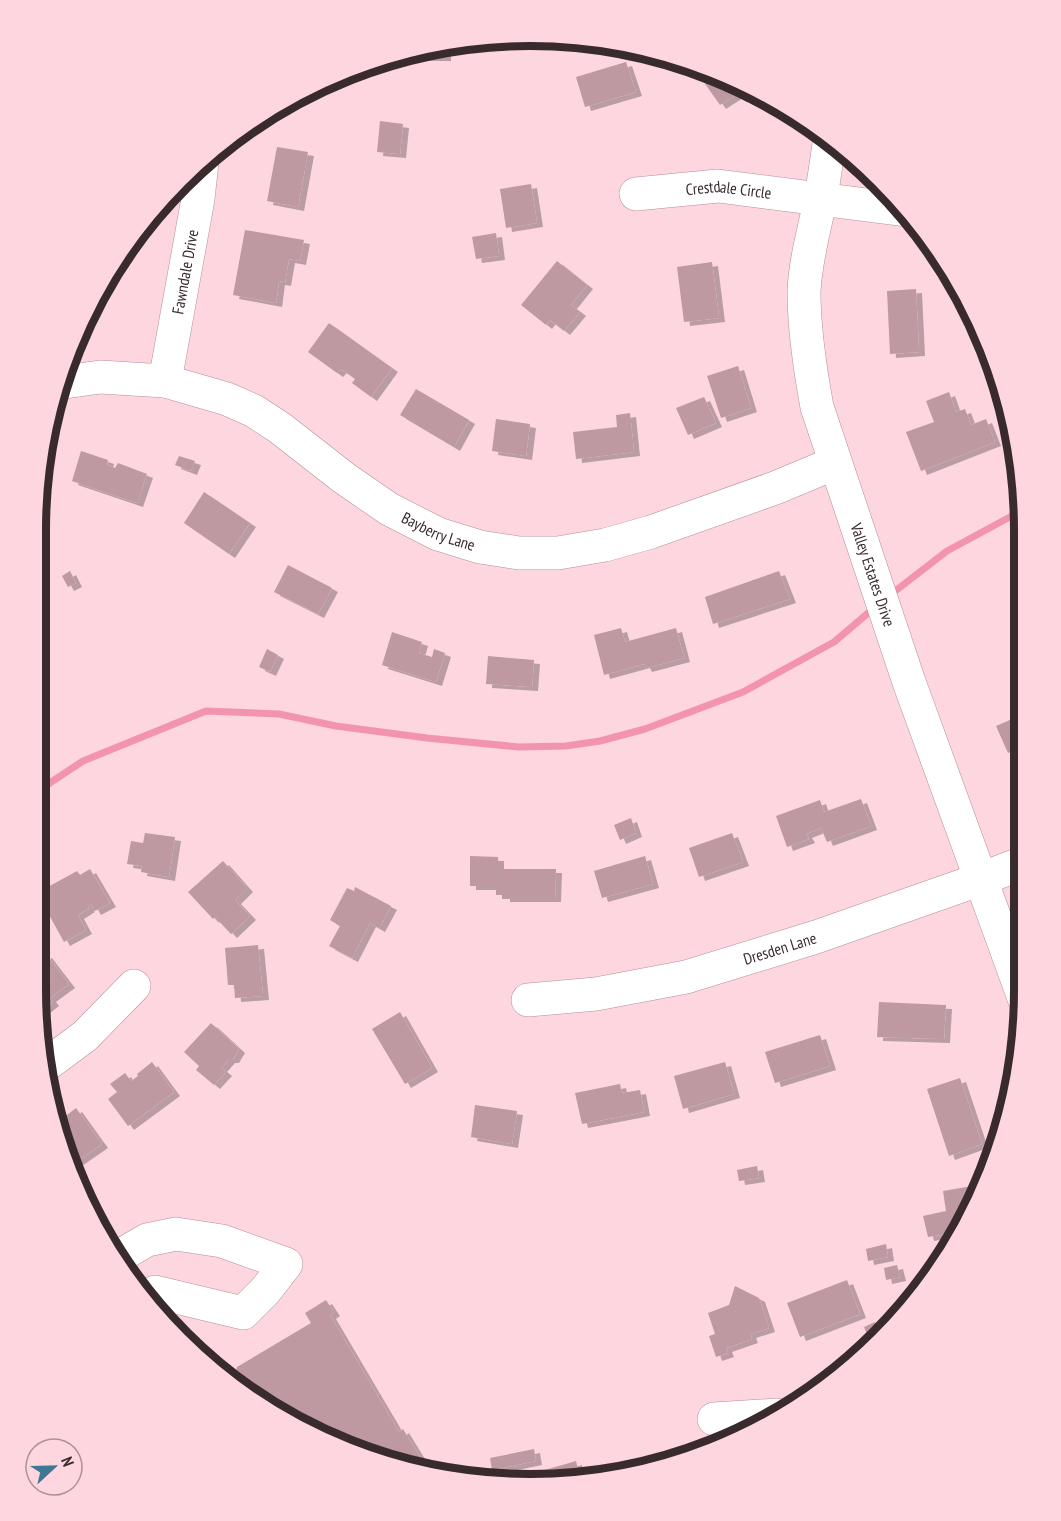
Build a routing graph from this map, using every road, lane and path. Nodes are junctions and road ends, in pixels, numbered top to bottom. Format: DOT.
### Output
graph roads {
  1 [pos="828,149"];
  2 [pos="200,177"];
  3 [pos="636,194"];
  4 [pos="820,199"];
  5 [pos="891,208"];
  6 [pos="70,381"];
  7 [pos="165,381"];
  8 [pos="835,463"];
  9 [pos="1014,866"];
  10 [pos="981,879"];
  11 [pos="1014,970"];
  12 [pos="134,986"];
  13 [pos="528,1000"];
  14 [pos="52,1061"];
  15 [pos="124,1253"];
  16 [pos="155,1292"];
  17 [pos="761,1416"];
  18 [pos="714,1419"];
  1 -- 4 [label="street, Valley Estates Drive"];
  2 -- 7 [label="street, Fawndale Drive"];
  3 -- 4 [label="street, Crestdale Circle"];
  4 -- 5 [label="street, Crestdale Circle"];
  4 -- 8 [label="street, Valley Estates Drive"];
  6 -- 7 [label="street, Bayberry Lane"];
  7 -- 8 [label="street, Bayberry Lane"];
  8 -- 10 [label="street, Valley Estates Drive"];
  9 -- 10 [label="street, Dresden Lane"];
  10 -- 11 [label="street, Valley Estates Drive"];
  10 -- 13 [label="street, Dresden Lane"];
  12 -- 14 [label="street"];
  15 -- 16 [label="street"];
  17 -- 18 [label="street"];
}
